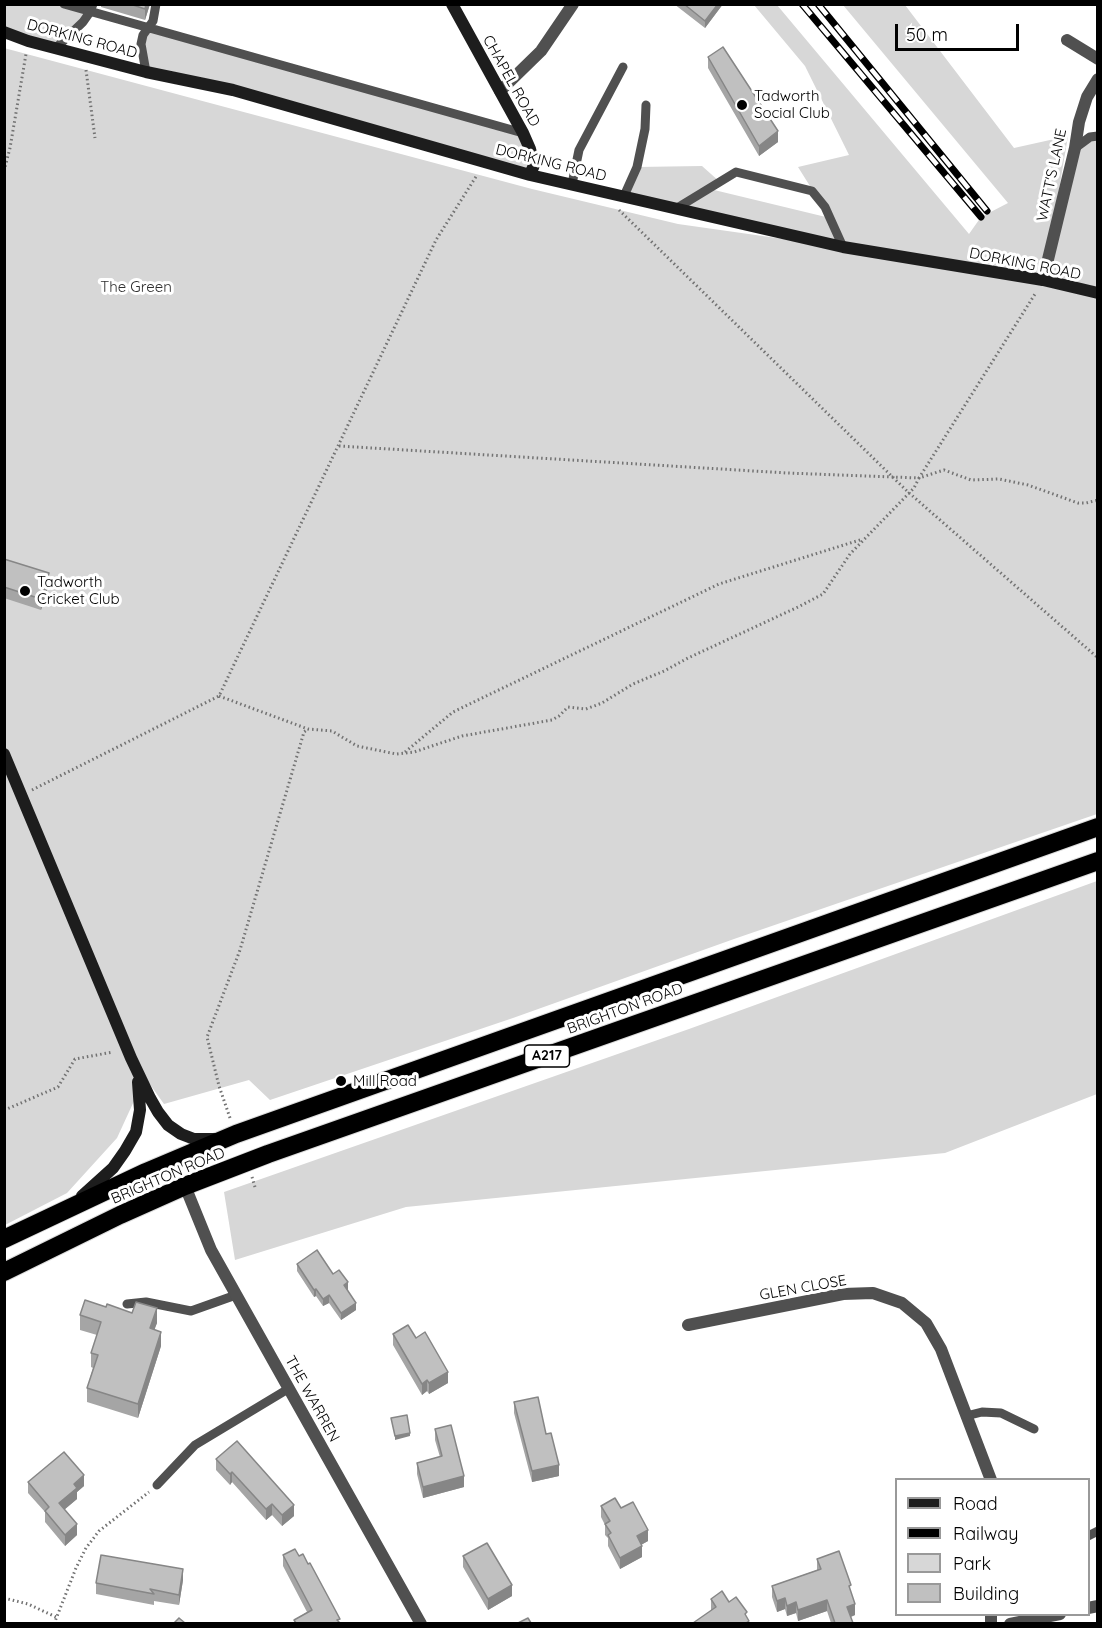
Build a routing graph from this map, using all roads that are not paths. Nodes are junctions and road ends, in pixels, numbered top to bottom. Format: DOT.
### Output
graph roads {
  1 [pos="156,4"];
  2 [pos="452,4"];
  3 [pos="573,4"];
  4 [pos="65,5"];
  5 [pos="91,8"];
  6 [pos="149,28"];
  7 [pos="4,32"];
  8 [pos="1066,40"];
  9 [pos="56,48"];
  10 [pos="1098,59"];
  11 [pos="623,67"];
  12 [pos="146,72"];
  13 [pos="1098,79"];
  14 [pos="500,91"];
  15 [pos="646,105"];
  16 [pos="523,133"];
  17 [pos="1098,136"];
  18 [pos="1075,148"];
  19 [pos="530,175"];
  20 [pos="572,184"];
  21 [pos="624,196"];
  22 [pos="677,208"];
  23 [pos="843,247"];
  24 [pos="1043,280"];
  25 [pos="1098,293"];
  26 [pos="4,754"];
  27 [pos="1098,827"];
  28 [pos="1098,861"];
  29 [pos="135,1066"];
  30 [pos="233,1135"];
  31 [pos="185,1186"];
  32 [pos="64,1209"];
  33 [pos="4,1239"];
  34 [pos="4,1272"];
  35 [pos="236,1296"];
  36 [pos="127,1304"];
  37 [pos="688,1325"];
  38 [pos="288,1389"];
  39 [pos="966,1416"];
  40 [pos="1034,1429"];
  41 [pos="991,1478"];
  42 [pos="157,1485"];
  43 [pos="1049,1616"];
  44 [pos="421,1623"];
  45 [pos="1010,1623"];
  1 -- 6 [label="lane"];
  2 -- 14 [label="main road, CHAPEL ROAD"];
  3 -- 14 [label="street"];
  4 -- 5 [label="lane"];
  5 -- 6 [label="lane"];
  5 -- 9 [label="lane"];
  6 -- 12 [label="lane"];
  6 -- 16 [label="lane"];
  7 -- 9 [label="main road, DORKING ROAD"];
  8 -- 10 [label="street"];
  9 -- 12 [label="main road, DORKING ROAD"];
  11 -- 20 [label="lane"];
  12 -- 19 [label="main road, DORKING ROAD"];
  13 -- 18 [label="street, WATT'S LANE"];
  14 -- 16 [label="main road, CHAPEL ROAD"];
  15 -- 21 [label="lane"];
  16 -- 19 [label="main road, CHAPEL ROAD"];
  17 -- 18 [label="lane"];
  18 -- 24 [label="street, WATT'S LANE"];
  19 -- 20 [label="main road, DORKING ROAD"];
  20 -- 21 [label="main road, DORKING ROAD"];
  21 -- 22 [label="main road, DORKING ROAD"];
  22 -- 23 [label="main road, DORKING ROAD"];
  22 -- 23 [label="lane"];
  23 -- 24 [label="main road, DORKING ROAD"];
  24 -- 25 [label="main road, DORKING ROAD"];
  26 -- 29 [label="main road"];
  27 -- 30 [label="highway, BRIGHTON ROAD / A217"];
  28 -- 31 [label="highway, BRIGHTON ROAD / A217"];
  29 -- 30 [label="main road"];
  29 -- 32 [label="main road"];
  30 -- 32 [label="highway, BRIGHTON ROAD / A217"];
  31 -- 34 [label="highway, BRIGHTON ROAD / A217"];
  31 -- 35 [label="street, THE WARREN"];
  32 -- 33 [label="highway, BRIGHTON ROAD / A217"];
  35 -- 36 [label="lane"];
  35 -- 38 [label="street, THE WARREN"];
  37 -- 39 [label="street, GLEN CLOSE"];
  38 -- 42 [label="lane"];
  38 -- 44 [label="street, THE WARREN"];
  39 -- 40 [label="lane"];
  39 -- 41 [label="street, GLEN CLOSE"];
  43 -- 45 [label="street"];
}
